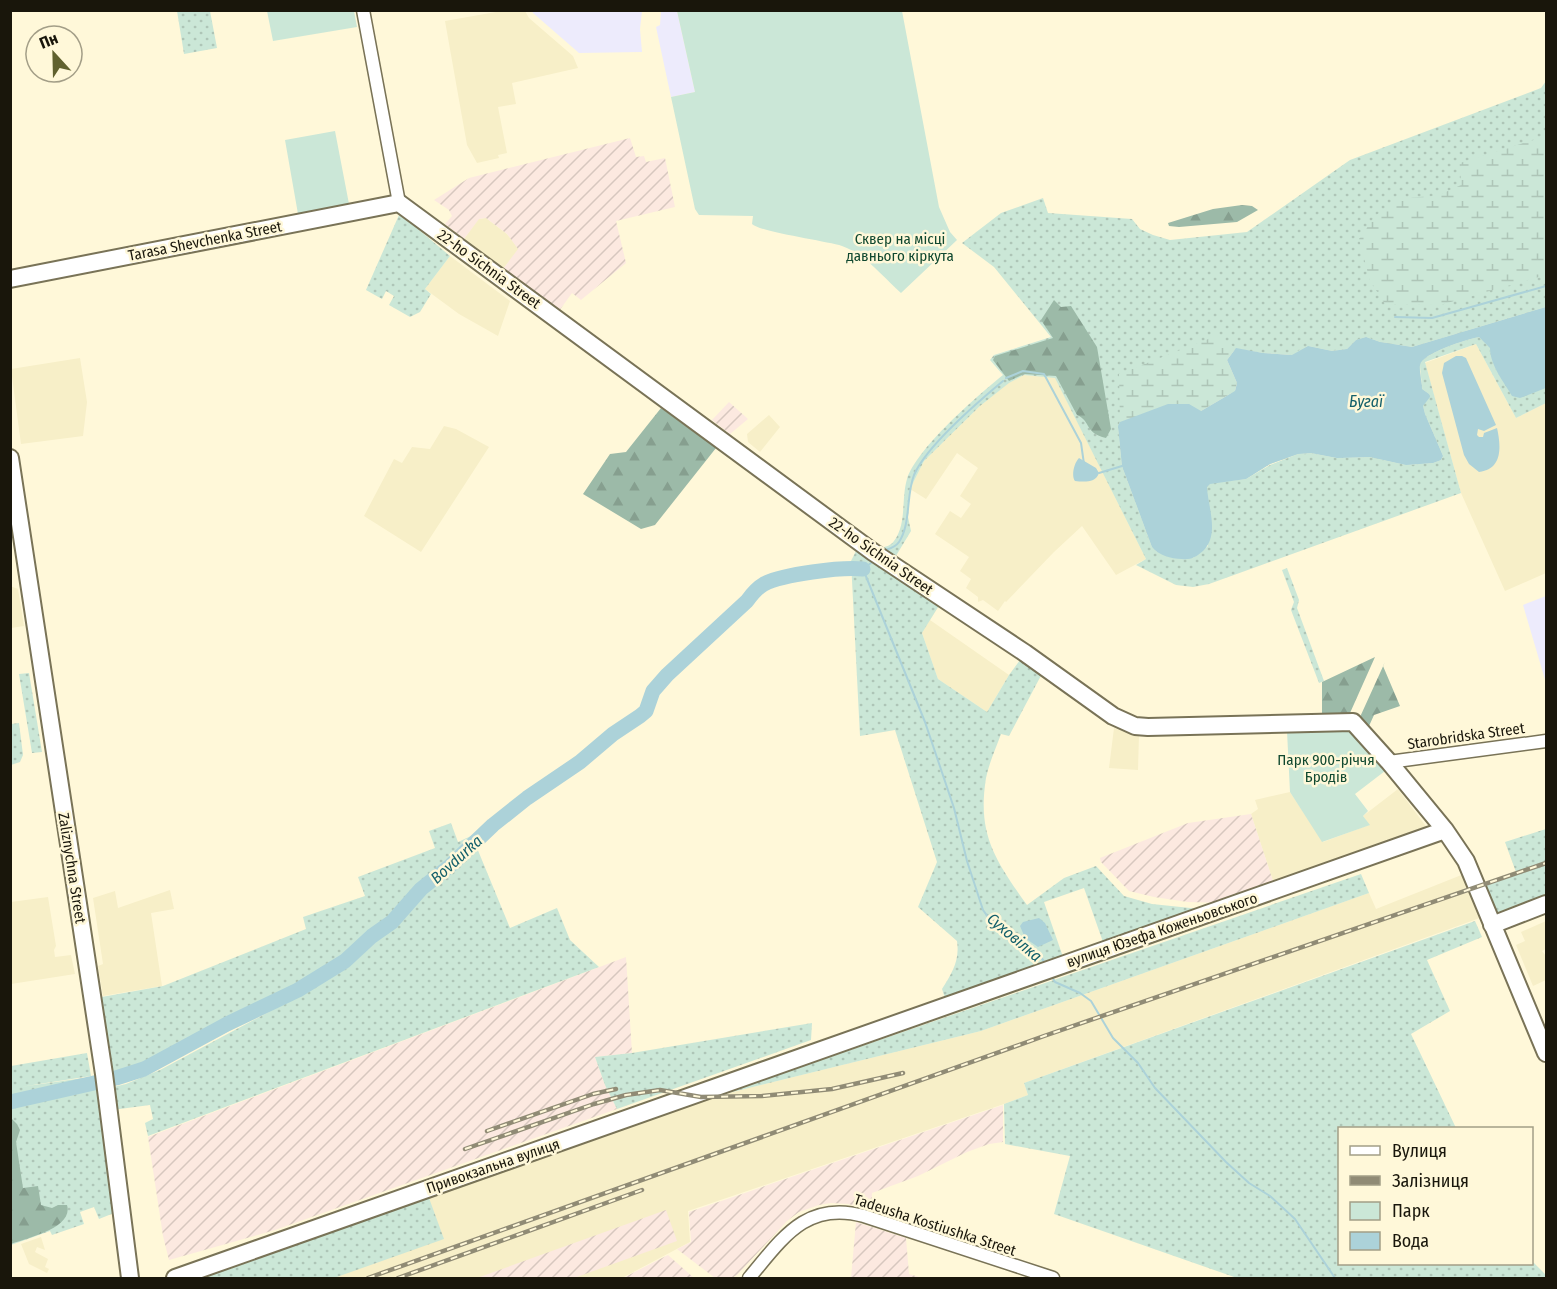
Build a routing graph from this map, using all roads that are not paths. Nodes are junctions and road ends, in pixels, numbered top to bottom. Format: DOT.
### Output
graph roads {
  1 [pos="363,10"];
  2 [pos="399,203"];
  3 [pos="10,279"];
  4 [pos="10,458"];
  5 [pos="1546,741"];
  6 [pos="1389,762"];
  7 [pos="1444,830"];
  8 [pos="1546,904"];
  9 [pos="1492,926"];
  10 [pos="1546,1053"];
  11 [pos="811,1054"];
  12 [pos="130,1278"];
  13 [pos="174,1278"];
  14 [pos="749,1278"];
  15 [pos="1053,1278"];
  1 -- 2 [label="street"];
  2 -- 3 [label="main road, Tarasa Shevchenka Street"];
  2 -- 6 [label="main road, 22-ho Sichnia Street"];
  4 -- 12 [label="main road, Zaliznychna Street"];
  5 -- 6 [label="street, Starobridska Street"];
  6 -- 7 [label="main road, 22-ho Sichnia Street"];
  7 -- 9 [label="main road, 22-ho Sichnia Street"];
  7 -- 11 [label="main road, вулиця Юзефа Коженьовського"];
  8 -- 9 [label="main road"];
  9 -- 10 [label="main road, 22-ho Sichnia Street"];
  11 -- 13 [label="main road, Привокзальна вулиця"];
  14 -- 15 [label="street, Tadeusha Kostiushka Street"];
}
